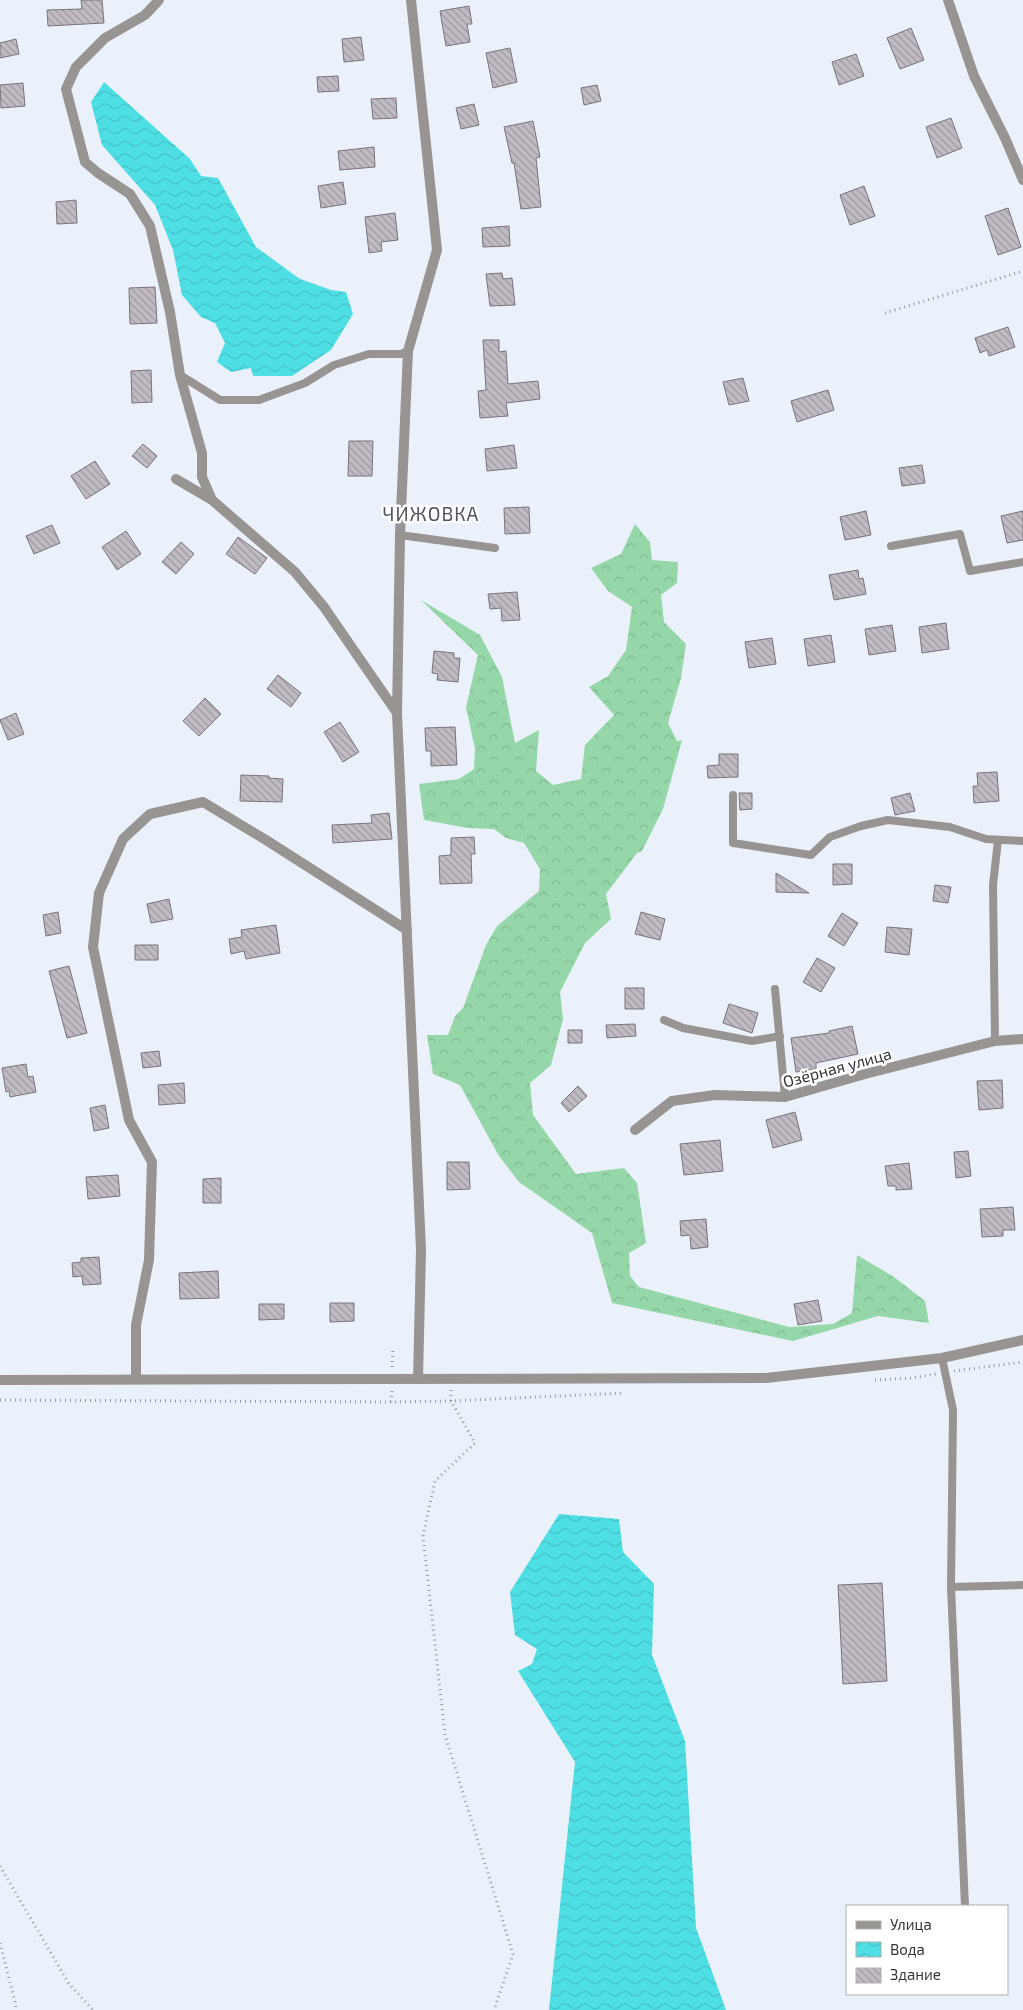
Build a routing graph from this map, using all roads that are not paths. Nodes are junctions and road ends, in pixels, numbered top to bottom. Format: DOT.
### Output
graph roads {
  1 [pos="159,0"];
  2 [pos="411,0"];
  3 [pos="948,0"];
  4 [pos="1023,180"];
  5 [pos="408,352"];
  6 [pos="180,376"];
  7 [pos="176,479"];
  8 [pos="212,500"];
  9 [pos="400,535"];
  10 [pos="891,546"];
  11 [pos="495,548"];
  12 [pos="1023,562"];
  13 [pos="396,713"];
  14 [pos="733,795"];
  15 [pos="998,840"];
  16 [pos="1023,842"];
  17 [pos="407,930"];
  18 [pos="776,989"];
  19 [pos="664,1020"];
  20 [pos="780,1036"];
  21 [pos="1023,1039"];
  22 [pos="996,1041"];
  23 [pos="784,1098"];
  24 [pos="635,1130"];
  25 [pos="1023,1340"];
  26 [pos="942,1358"];
  27 [pos="136,1378"];
  28 [pos="418,1379"];
  29 [pos="0,1380"];
  30 [pos="1023,1585"];
  31 [pos="951,1587"];
  32 [pos="965,1905"];
  1 -- 6 [label="street"];
  2 -- 5 [label="street"];
  3 -- 4 [label="street"];
  5 -- 6 [label="lane"];
  5 -- 9 [label="street"];
  6 -- 8 [label="street"];
  7 -- 8 [label="street"];
  8 -- 13 [label="street"];
  9 -- 11 [label="lane"];
  9 -- 13 [label="street"];
  10 -- 12 [label="lane"];
  13 -- 17 [label="street"];
  14 -- 15 [label="lane"];
  15 -- 16 [label="lane"];
  15 -- 22 [label="lane"];
  17 -- 27 [label="street"];
  17 -- 28 [label="street"];
  18 -- 20 [label="lane"];
  19 -- 20 [label="lane"];
  20 -- 23 [label="lane"];
  21 -- 22 [label="street, Озёрная улица"];
  22 -- 23 [label="street, Озёрная улица"];
  23 -- 24 [label="street, Озёрная улица"];
  25 -- 26 [label="street"];
  26 -- 28 [label="street"];
  26 -- 31 [label="lane"];
  27 -- 28 [label="street"];
  27 -- 29 [label="street"];
  30 -- 31 [label="lane"];
  31 -- 32 [label="lane"];
}
